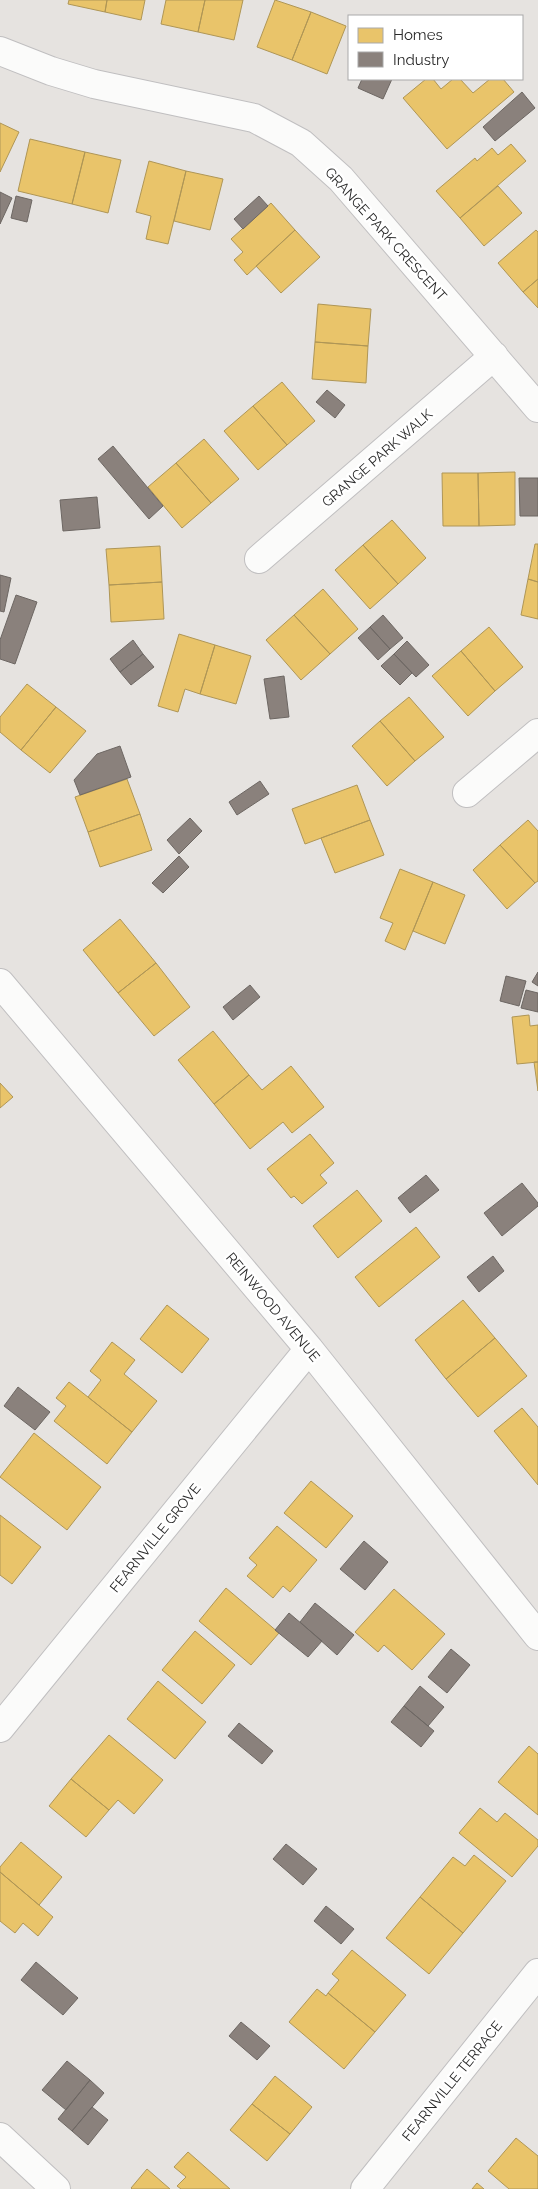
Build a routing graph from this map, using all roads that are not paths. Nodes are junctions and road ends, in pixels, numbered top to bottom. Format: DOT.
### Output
graph roads {
  1 [pos="0,51"];
  2 [pos="494,356"];
  3 [pos="538,408"];
  4 [pos="259,559"];
  5 [pos="538,733"];
  6 [pos="467,793"];
  7 [pos="0,983"];
  8 [pos="309,1349"];
  9 [pos="538,1636"];
  10 [pos="0,1728"];
  11 [pos="538,1973"];
  12 [pos="0,2137"];
  13 [pos="56,2189"];
  14 [pos="365,2189"];
  1 -- 2 [label="street, GRANGE PARK CRESCENT"];
  2 -- 3 [label="street, GRANGE PARK CRESCENT"];
  2 -- 4 [label="street, GRANGE PARK WALK"];
  5 -- 6 [label="street"];
  7 -- 8 [label="street, REINWOOD AVENUE"];
  8 -- 9 [label="street, REINWOOD AVENUE"];
  8 -- 10 [label="street, FEARNVILLE GROVE"];
  11 -- 14 [label="street, FEARNVILLE TERRACE"];
  12 -- 13 [label="street"];
}
